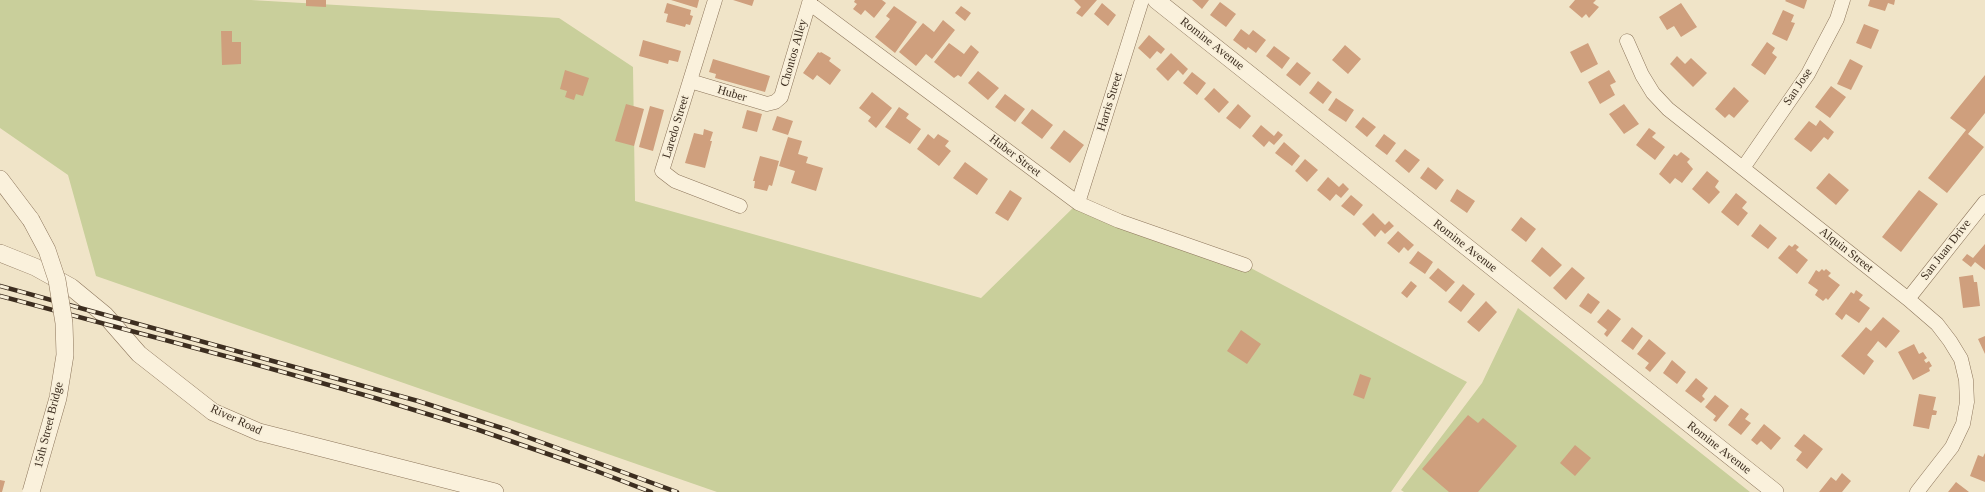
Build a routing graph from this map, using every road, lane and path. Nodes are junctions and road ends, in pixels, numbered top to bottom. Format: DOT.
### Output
graph roads {
  1 [pos="715,0"];
  2 [pos="1142,0"];
  3 [pos="1156,0"];
  4 [pos="1843,0"];
  5 [pos="809,2"];
  6 [pos="1627,41"];
  7 [pos="690,81"];
  8 [pos="775,102"];
  9 [pos="1743,168"];
  10 [pos="0,179"];
  11 [pos="1985,202"];
  12 [pos="1078,203"];
  13 [pos="740,206"];
  14 [pos="0,253"];
  15 [pos="1245,265"];
  16 [pos="1908,299"];
  17 [pos="31,492"];
  18 [pos="495,492"];
  19 [pos="1775,492"];
  20 [pos="1917,492"];
  1 -- 7 [label="street, Laredo Street"];
  2 -- 12 [label="street, Harris Street"];
  3 -- 19 [label="street, Romine Avenue"];
  4 -- 9 [label="street, San Jose"];
  5 -- 8 [label="street, Chontos Alley"];
  5 -- 12 [label="street, Huber Street"];
  6 -- 9 [label="street, Alquin Street"];
  7 -- 8 [label="street, Huber"];
  7 -- 13 [label="street, Laredo Street"];
  9 -- 16 [label="street, Alquin Street"];
  10 -- 17 [label="street, 15th Street Bridge, bridge"];
  11 -- 16 [label="street, San Juan Drive"];
  12 -- 15 [label="street, Huber Street"];
  14 -- 18 [label="street, River Road"];
  16 -- 20 [label="street, Alquin Street"];
}
